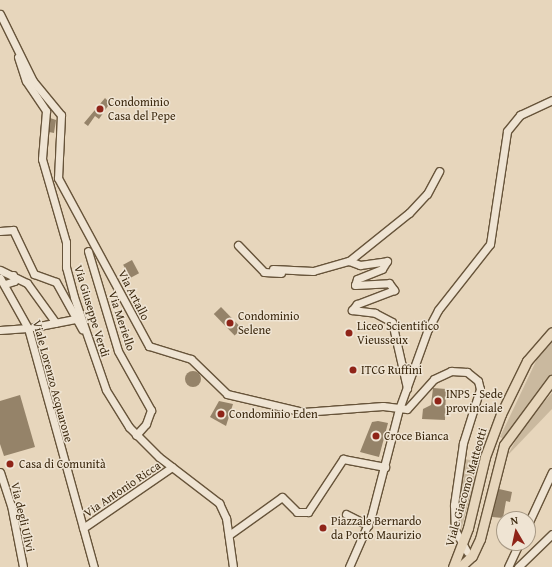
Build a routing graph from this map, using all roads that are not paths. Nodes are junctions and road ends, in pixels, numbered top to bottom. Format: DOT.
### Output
graph roads {
  1 [pos="0,14"];
  2 [pos="18,53"];
  3 [pos="552,100"];
  4 [pos="439,171"];
  5 [pos="0,231"];
  6 [pos="238,245"];
  7 [pos="88,251"];
  8 [pos="349,260"];
  9 [pos="273,269"];
  10 [pos="3,271"];
  11 [pos="291,272"];
  12 [pos="7,280"];
  13 [pos="75,319"];
  14 [pos="56,323"];
  15 [pos="31,327"];
  16 [pos="0,330"];
  17 [pos="552,332"];
  18 [pos="93,348"];
  19 [pos="552,380"];
  20 [pos="407,388"];
  21 [pos="399,409"];
  22 [pos="136,435"];
  23 [pos="385,466"];
  24 [pos="172,467"];
  25 [pos="0,472"];
  26 [pos="552,472"];
  27 [pos="534,511"];
  28 [pos="346,514"];
  29 [pos="368,525"];
  30 [pos="84,528"];
  31 [pos="229,534"];
  32 [pos="552,534"];
  33 [pos="515,551"];
  34 [pos="467,552"];
  35 [pos="23,567"];
  36 [pos="94,567"];
  37 [pos="233,567"];
  38 [pos="349,567"];
  39 [pos="453,567"];
  40 [pos="460,567"];
  41 [pos="508,567"];
  42 [pos="518,567"];
  1 -- 2 [label="street, Via Artallo"];
  2 -- 18 [label="street, Via Giuseppe Verdi"];
  2 -- 21 [label="street, Via Artallo"];
  3 -- 20 [label="street"];
  4 -- 8 [label="street"];
  5 -- 13 [label="street"];
  6 -- 11 [label="street"];
  7 -- 22 [label="street, Via Meriello"];
  8 -- 11 [label="street"];
  8 -- 20 [label="street"];
  9 -- 11 [label="street"];
  10 -- 12 [label="street"];
  12 -- 14 [label="street"];
  12 -- 15 [label="street, Viale Lorenzo Acquarone"];
  13 -- 14 [label="street"];
  13 -- 18 [label="street"];
  14 -- 15 [label="street"];
  15 -- 16 [label="street"];
  15 -- 30 [label="street, Viale Lorenzo Acquarone"];
  17 -- 34 [label="main road, Viale Giacomo Matteotti"];
  18 -- 22 [label="street, Via Giuseppe Verdi"];
  19 -- 34 [label="main road"];
  20 -- 21 [label="street"];
  21 -- 23 [label="street"];
  21 -- 34 [label="street"];
  22 -- 24 [label="street, Via Giuseppe Verdi"];
  23 -- 29 [label="street"];
  23 -- 31 [label="street"];
  24 -- 30 [label="street, Via Antonio Ricca"];
  24 -- 31 [label="street, Via Giuseppe Verdi"];
  25 -- 35 [label="street, Via degli Ulivi"];
  26 -- 27 [label="street"];
  28 -- 29 [label="street"];
  29 -- 38 [label="street"];
  30 -- 36 [label="street, Viale Lorenzo Acquarone"];
  31 -- 37 [label="street, Via Giuseppe Verdi"];
  32 -- 42 [label="street"];
  33 -- 41 [label="street"];
  34 -- 39 [label="main road, Viale Giacomo Matteotti"];
  34 -- 40 [label="main road"];
  34 -- 40 [label="street"];
}
